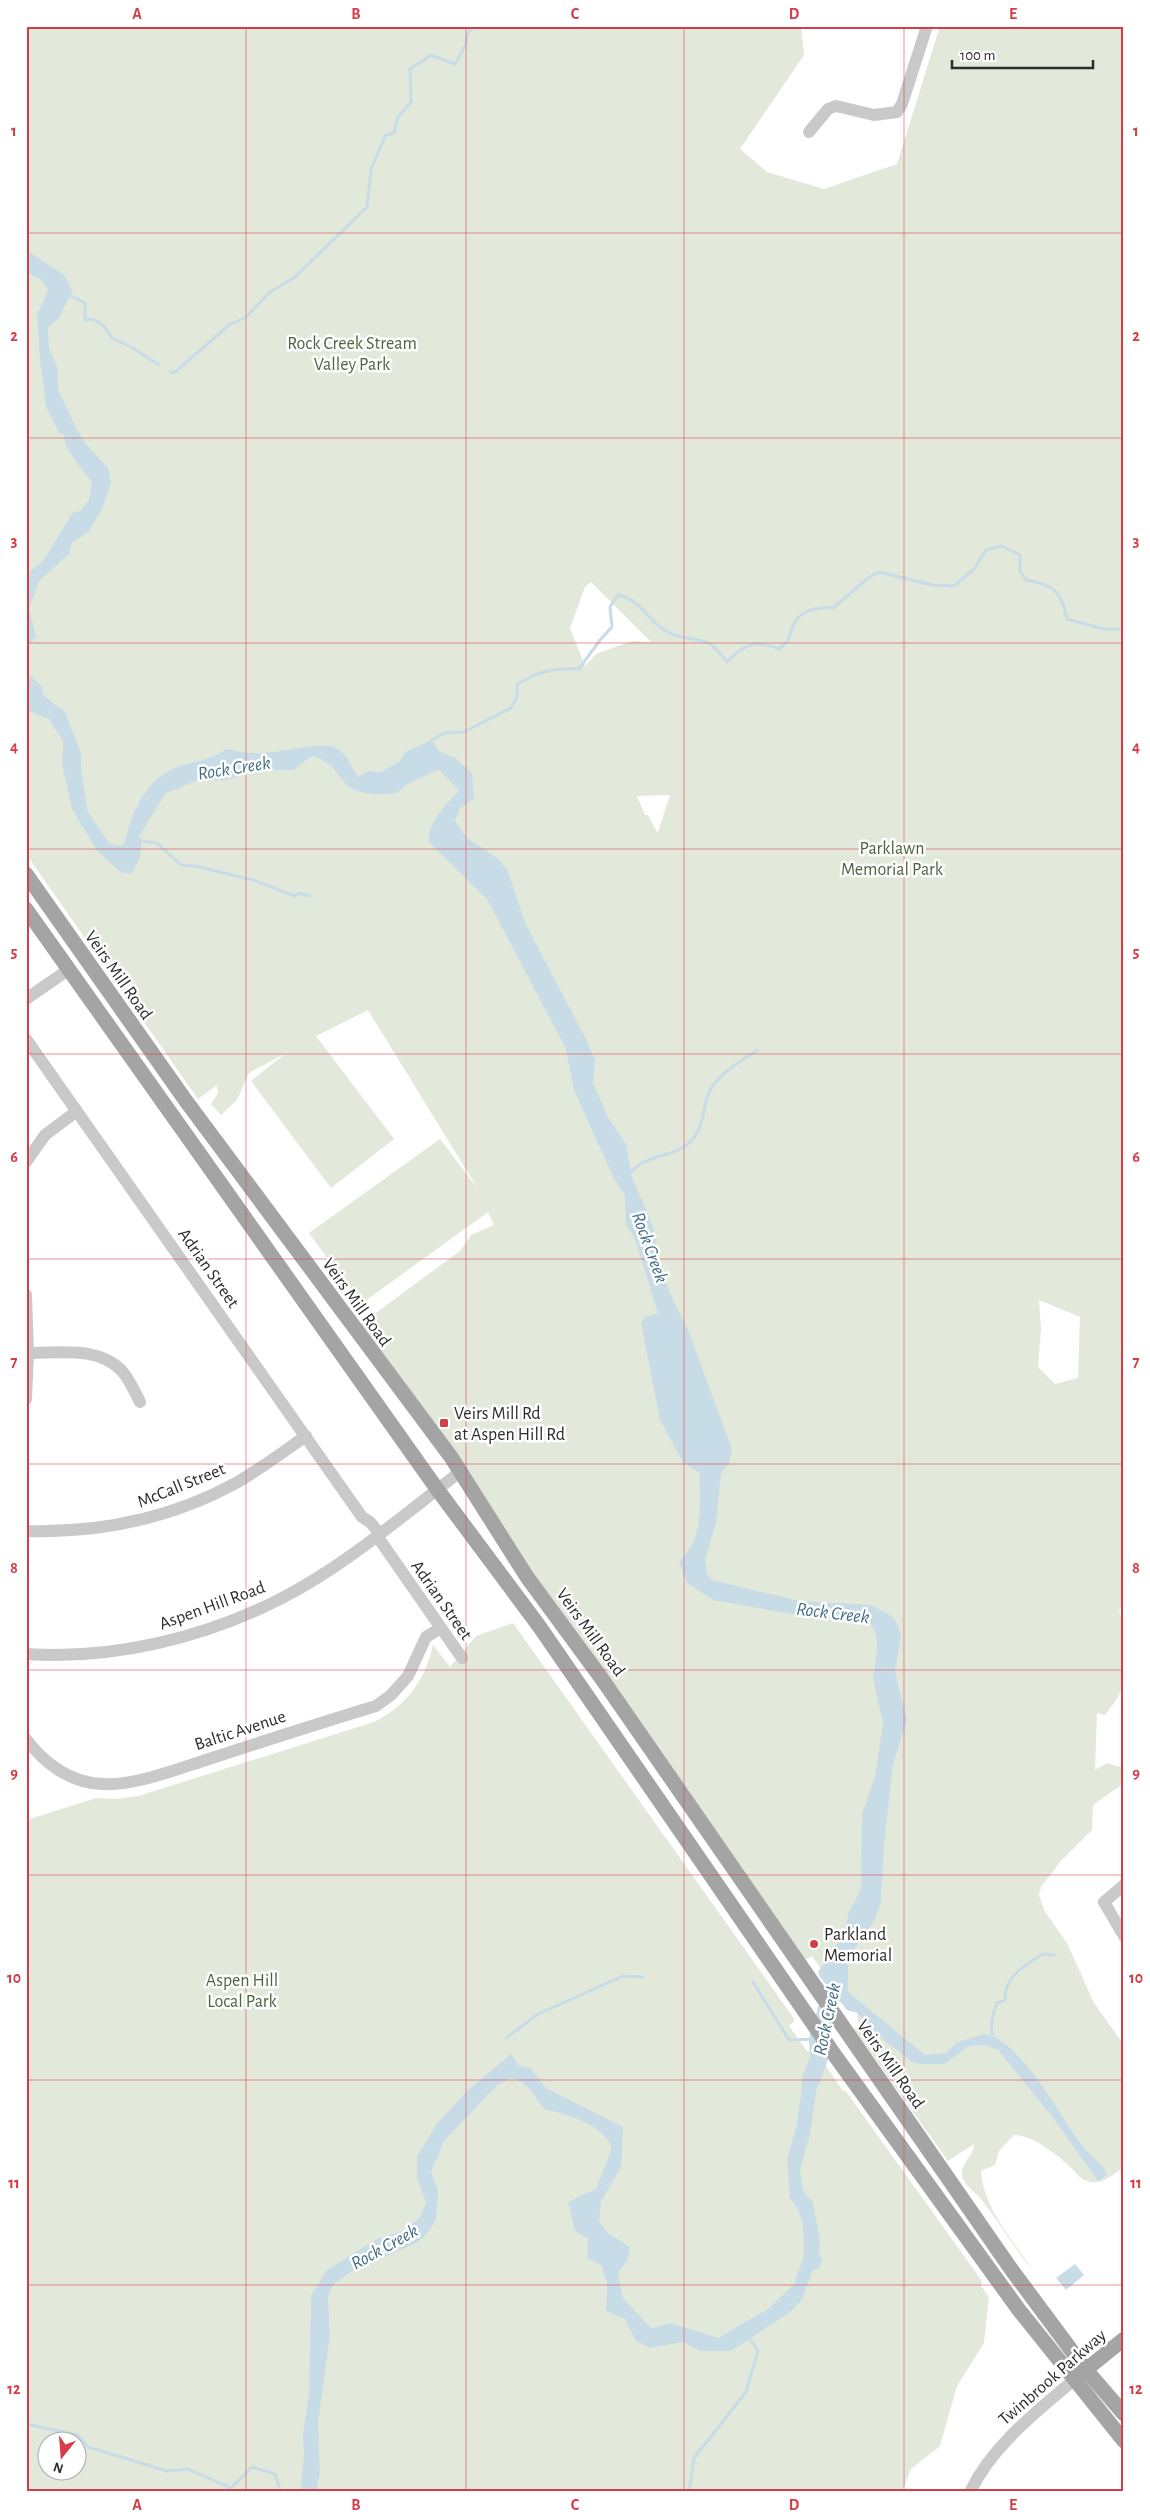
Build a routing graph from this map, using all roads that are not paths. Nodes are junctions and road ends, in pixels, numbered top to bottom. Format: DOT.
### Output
graph roads {
  1 [pos="927,26"];
  2 [pos="809,132"];
  3 [pos="26,874"];
  4 [pos="26,909"];
  5 [pos="54,914"];
  6 [pos="37,924"];
  7 [pos="68,970"];
  8 [pos="26,1000"];
  9 [pos="26,1039"];
  10 [pos="77,1111"];
  11 [pos="26,1162"];
  12 [pos="26,1295"];
  13 [pos="28,1353"];
  14 [pos="26,1399"];
  15 [pos="140,1402"];
  16 [pos="306,1436"];
  17 [pos="460,1472"];
  18 [pos="437,1489"];
  19 [pos="26,1531"];
  20 [pos="377,1536"];
  21 [pos="441,1628"];
  22 [pos="26,1654"];
  23 [pos="462,1658"];
  24 [pos="26,1739"];
  25 [pos="1124,1885"];
  26 [pos="1124,1936"];
  27 [pos="1124,2339"];
  28 [pos="1086,2370"];
  29 [pos="1074,2380"];
  30 [pos="1124,2414"];
  31 [pos="1124,2441"];
  32 [pos="970,2492"];
  1 -- 2 [label="street"];
  3 -- 5 [label="main road, Veirs Mill Road"];
  4 -- 6 [label="main road"];
  5 -- 6 [label="main road"];
  5 -- 17 [label="main road, Veirs Mill Road"];
  6 -- 7 [label="main road"];
  7 -- 8 [label="street"];
  7 -- 18 [label="main road"];
  9 -- 10 [label="street, Adrian Street"];
  10 -- 11 [label="street"];
  10 -- 16 [label="street, Adrian Street"];
  12 -- 13 [label="street"];
  13 -- 14 [label="street"];
  13 -- 15 [label="street"];
  16 -- 19 [label="street, McCall Street"];
  16 -- 20 [label="street, Adrian Street"];
  17 -- 18 [label="street, Aspen Hill Road"];
  17 -- 28 [label="main road, Veirs Mill Road"];
  18 -- 20 [label="street, Aspen Hill Road"];
  18 -- 29 [label="main road"];
  20 -- 21 [label="street, Adrian Street"];
  20 -- 22 [label="street, Aspen Hill Road"];
  21 -- 23 [label="street, Adrian Street"];
  21 -- 24 [label="street, Baltic Avenue"];
  25 -- 26 [label="street"];
  27 -- 28 [label="main road, Twinbrook Parkway"];
  28 -- 29 [label="main road, Twinbrook Parkway"];
  28 -- 30 [label="main road, Veirs Mill Road"];
  29 -- 31 [label="main road"];
  29 -- 32 [label="street, Twinbrook Parkway"];
}
